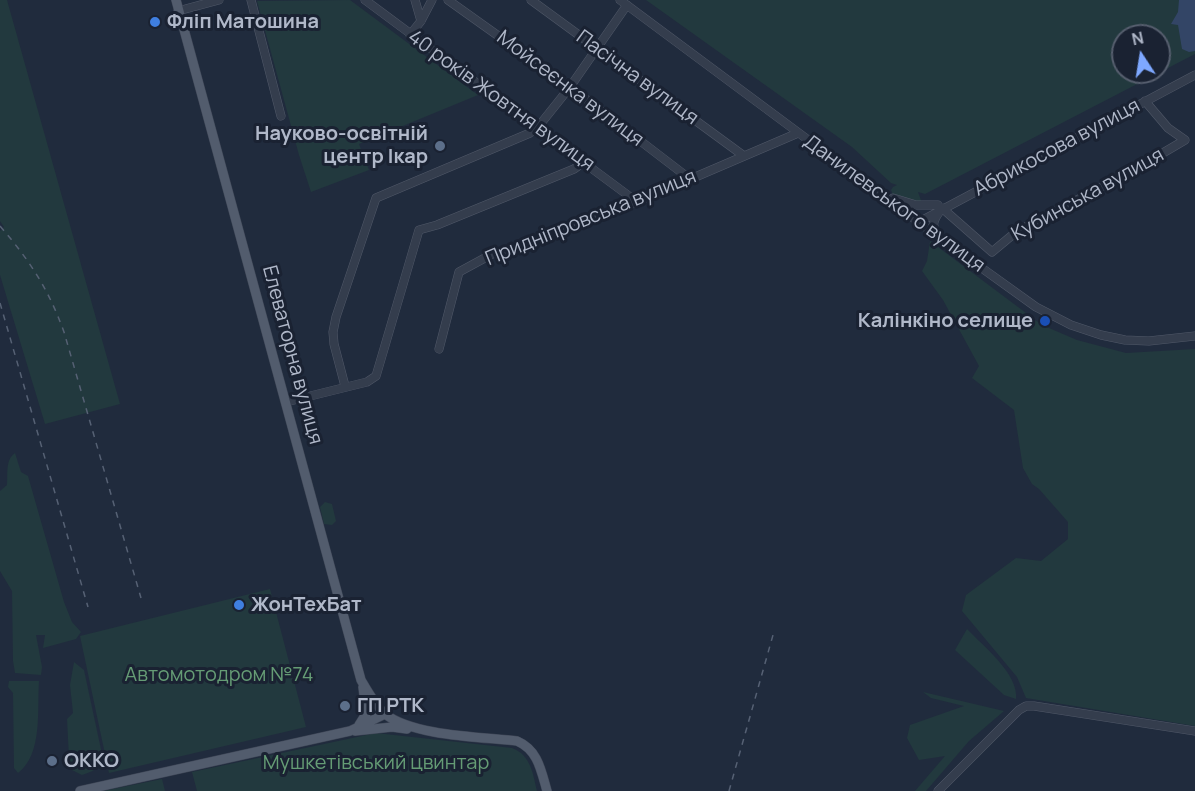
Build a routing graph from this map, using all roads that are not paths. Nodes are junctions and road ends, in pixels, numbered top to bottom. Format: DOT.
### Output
graph roads {
  1 [pos="176,0"];
  2 [pos="219,0"];
  3 [pos="251,0"];
  4 [pos="365,0"];
  5 [pos="415,0"];
  6 [pos="432,0"];
  7 [pos="448,0"];
  8 [pos="531,0"];
  9 [pos="620,0"];
  10 [pos="627,5"];
  11 [pos="178,11"];
  12 [pos="421,21"];
  13 [pos="411,35"];
  14 [pos="597,49"];
  15 [pos="1195,75"];
  16 [pos="570,87"];
  17 [pos="1145,101"];
  18 [pos="281,116"];
  19 [pos="538,127"];
  20 [pos="798,133"];
  21 [pos="744,156"];
  22 [pos="585,161"];
  23 [pos="690,179"];
  24 [pos="882,194"];
  25 [pos="637,202"];
  26 [pos="940,207"];
  27 [pos="906,212"];
  28 [pos="919,222"];
  29 [pos="940,238"];
  30 [pos="1195,336"];
  31 [pos="439,349"];
  32 [pos="345,386"];
  33 [pos="286,402"];
  34 [pos="361,680"];
  35 [pos="385,714"];
  36 [pos="422,730"];
  37 [pos="350,731"];
  38 [pos="1195,731"];
  39 [pos="80,791"];
  40 [pos="547,791"];
  41 [pos="938,791"];
  1 -- 11 [label="main road, Елеваторна вулиця"];
  2 -- 11 [label="street"];
  3 -- 18 [label="street"];
  4 -- 13 [label="street, 40 років Жовтня вулиця"];
  5 -- 12 [label="street"];
  6 -- 12 [label="street"];
  7 -- 16 [label="street, Мойсеєнка вулиця"];
  8 -- 14 [label="street, Пасічна вулиця"];
  9 -- 10 [label="street, Данилевського вулиця"];
  10 -- 14 [label="street"];
  10 -- 20 [label="street, Данилевського вулиця"];
  11 -- 33 [label="main road, Елеваторна вулиця"];
  12 -- 13 [label="street"];
  13 -- 19 [label="street, 40 років Жовтня вулиця"];
  14 -- 16 [label="street"];
  14 -- 21 [label="street, Пасічна вулиця"];
  15 -- 17 [label="street, Абрикосова вулиця"];
  16 -- 19 [label="street"];
  16 -- 23 [label="street, Мойсеєнка вулиця"];
  17 -- 26 [label="street, Абрикосова вулиця"];
  17 -- 26 [label="street, Кубинська вулиця"];
  19 -- 22 [label="street, 40 років Жовтня вулиця"];
  19 -- 32 [label="street"];
  20 -- 21 [label="street, Придніпровська вулиця"];
  20 -- 24 [label="street, Данилевського вулиця"];
  21 -- 23 [label="street, Придніпровська вулиця"];
  22 -- 25 [label="street, 40 років Жовтня вулиця"];
  22 -- 32 [label="street"];
  23 -- 25 [label="street, Придніпровська вулиця"];
  24 -- 26 [label="street"];
  24 -- 27 [label="street, Данилевського вулиця"];
  25 -- 31 [label="street, Придніпровська вулиця"];
  26 -- 27 [label="street"];
  26 -- 28 [label="street"];
  26 -- 29 [label="street"];
  27 -- 28 [label="street, Данилевського вулиця"];
  28 -- 29 [label="street, Данилевського вулиця"];
  29 -- 30 [label="street, Данилевського вулиця"];
  32 -- 33 [label="street"];
  33 -- 34 [label="main road, Елеваторна вулиця"];
  34 -- 35 [label="main road, Елеваторна вулиця"];
  34 -- 37 [label="main road"];
  35 -- 36 [label="main road"];
  35 -- 37 [label="main road"];
  36 -- 37 [label="main road"];
  36 -- 40 [label="main road"];
  37 -- 39 [label="main road"];
  38 -- 41 [label="street"];
}
